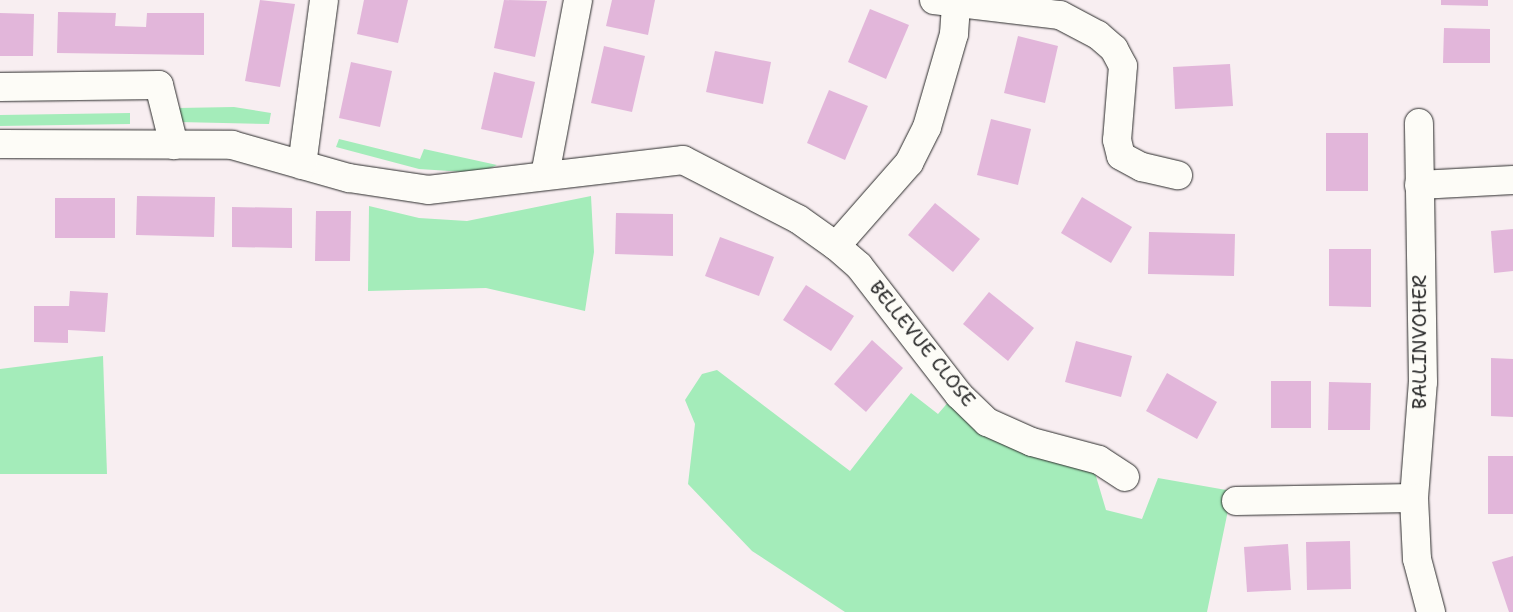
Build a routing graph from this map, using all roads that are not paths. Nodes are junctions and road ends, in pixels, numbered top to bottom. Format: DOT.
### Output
graph roads {
  1 [pos="324,0"];
  2 [pos="578,0"];
  3 [pos="945,2"];
  4 [pos="1062,7"];
  5 [pos="0,87"];
  6 [pos="1419,123"];
  7 [pos="0,144"];
  8 [pos="174,145"];
  9 [pos="302,165"];
  10 [pos="545,175"];
  11 [pos="1178,175"];
  12 [pos="1513,180"];
  13 [pos="1419,185"];
  14 [pos="836,246"];
  15 [pos="1125,477"];
  16 [pos="1414,498"];
  17 [pos="1236,501"];
  18 [pos="1431,612"];
  1 -- 9 [label="street"];
  2 -- 10 [label="street"];
  3 -- 4 [label="street"];
  3 -- 14 [label="street"];
  4 -- 11 [label="street"];
  5 -- 8 [label="street"];
  6 -- 13 [label="street, BALLINVOHER"];
  7 -- 8 [label="street"];
  8 -- 9 [label="street"];
  9 -- 10 [label="street"];
  10 -- 14 [label="street, BELLEVUE CLOSE"];
  12 -- 13 [label="street"];
  13 -- 16 [label="street, BALLINVOHER"];
  14 -- 15 [label="street, BELLEVUE CLOSE"];
  16 -- 17 [label="street"];
  16 -- 18 [label="street, BALLINVOHER"];
}
